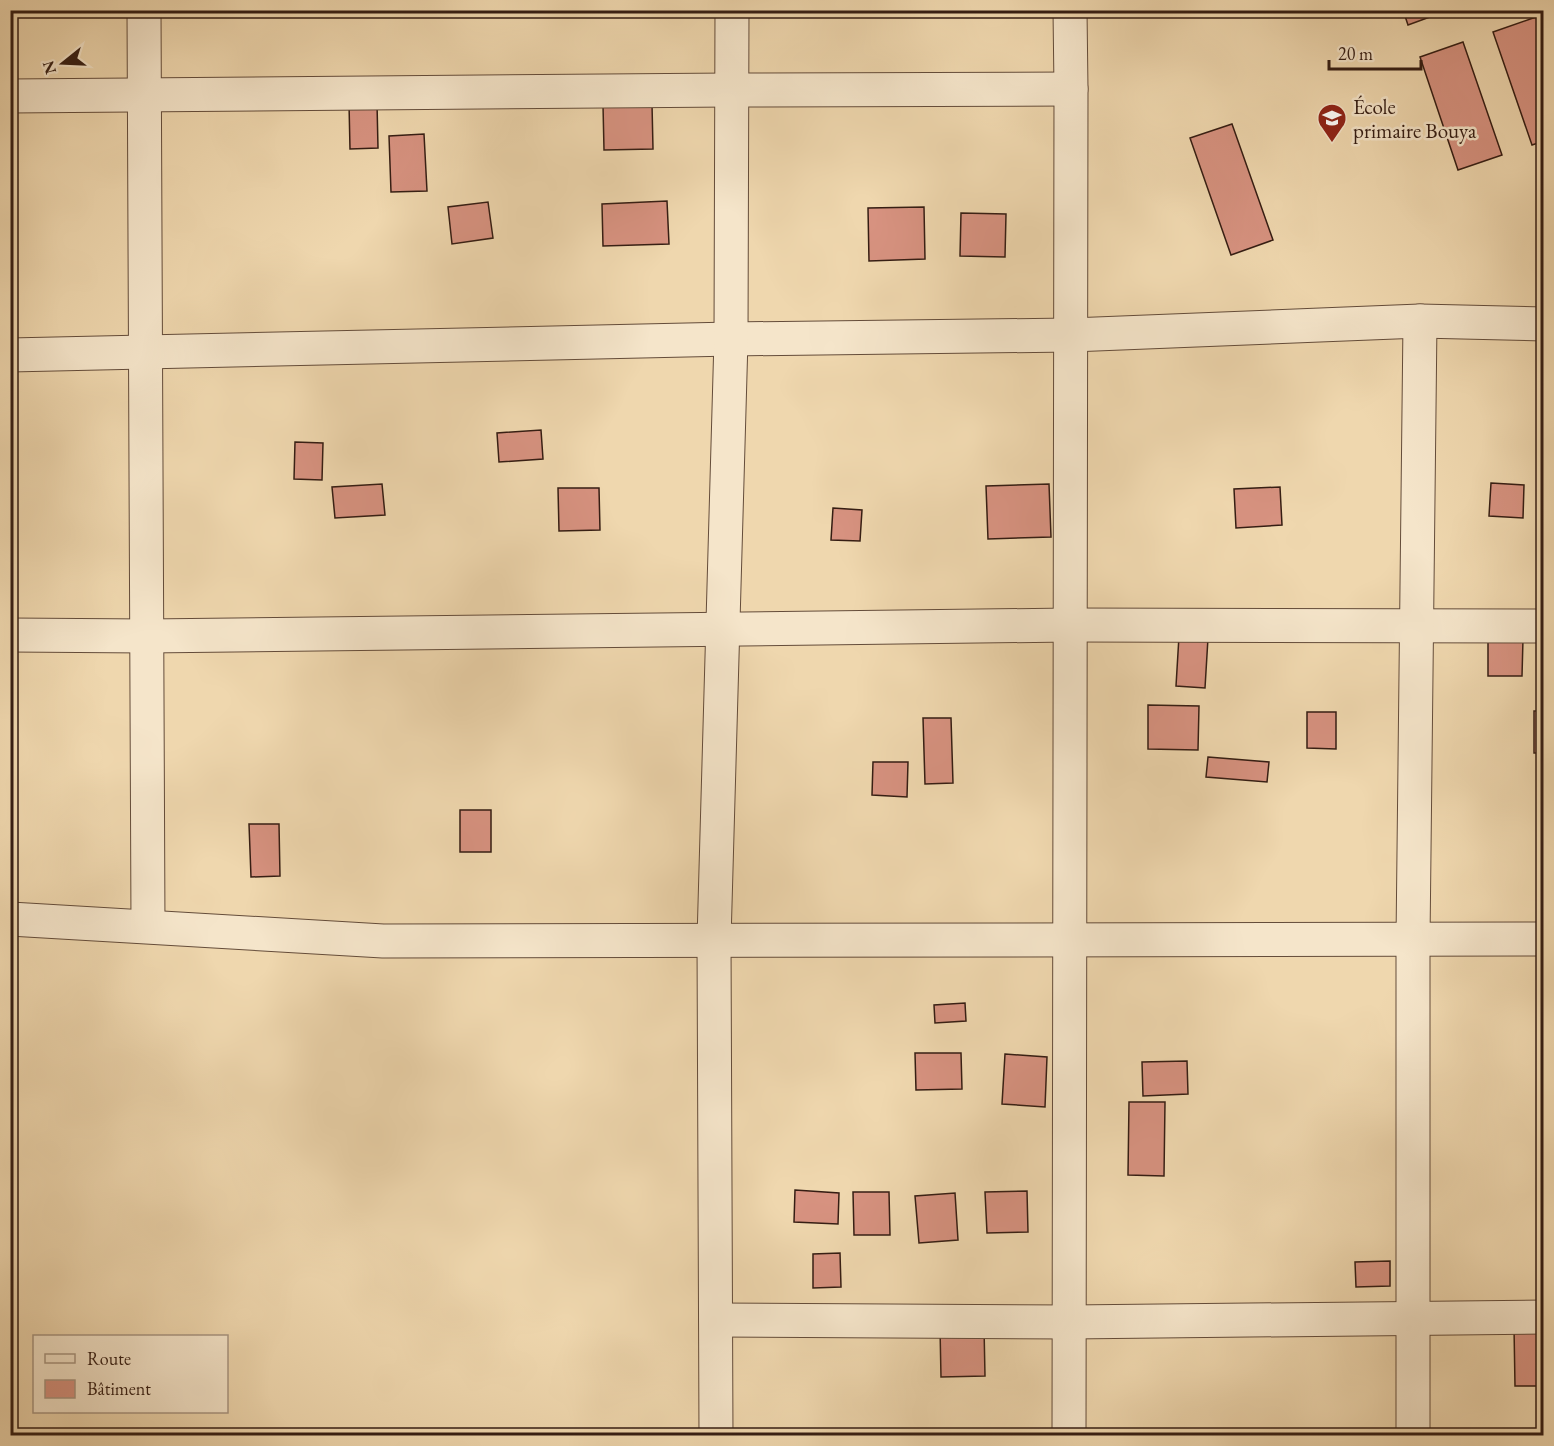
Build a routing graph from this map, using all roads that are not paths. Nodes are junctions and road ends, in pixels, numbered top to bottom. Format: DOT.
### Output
graph roads {
  1 [pos="144,10"];
  2 [pos="732,10"];
  3 [pos="1070,10"];
  4 [pos="1071,89"];
  5 [pos="731,90"];
  6 [pos="144,95"];
  7 [pos="10,96"];
  8 [pos="1420,321"];
  9 [pos="1544,324"];
  10 [pos="1071,335"];
  11 [pos="731,339"];
  12 [pos="145,352"];
  13 [pos="10,354"];
  14 [pos="1070,625"];
  15 [pos="1416,625"];
  16 [pos="1544,626"];
  17 [pos="723,629"];
  18 [pos="10,635"];
  19 [pos="147,636"];
  20 [pos="10,919"];
  21 [pos="148,926"];
  22 [pos="1544,939"];
  23 [pos="714,940"];
  24 [pos="1070,940"];
  25 [pos="1413,940"];
  26 [pos="1544,1317"];
  27 [pos="1413,1318"];
  28 [pos="716,1320"];
  29 [pos="1070,1322"];
  30 [pos="716,1436"];
  31 [pos="1070,1436"];
  32 [pos="1413,1436"];
  1 -- 6 [label="street"];
  2 -- 5 [label="street"];
  3 -- 4 [label="street"];
  4 -- 5 [label="street"];
  4 -- 10 [label="street"];
  5 -- 6 [label="street"];
  5 -- 11 [label="street"];
  6 -- 7 [label="street"];
  6 -- 12 [label="street"];
  8 -- 9 [label="street"];
  8 -- 10 [label="street"];
  8 -- 15 [label="street"];
  10 -- 11 [label="street"];
  10 -- 14 [label="street"];
  11 -- 12 [label="street"];
  11 -- 17 [label="street"];
  12 -- 13 [label="street"];
  12 -- 19 [label="street"];
  14 -- 15 [label="street"];
  14 -- 17 [label="street"];
  14 -- 24 [label="street"];
  15 -- 16 [label="street"];
  15 -- 25 [label="street"];
  17 -- 19 [label="street"];
  17 -- 23 [label="street"];
  18 -- 19 [label="street"];
  19 -- 21 [label="street"];
  20 -- 21 [label="street"];
  21 -- 23 [label="street"];
  22 -- 25 [label="street"];
  23 -- 24 [label="street"];
  23 -- 28 [label="street"];
  24 -- 25 [label="street"];
  24 -- 29 [label="street"];
  25 -- 27 [label="street"];
  26 -- 27 [label="street"];
  27 -- 29 [label="street"];
  27 -- 32 [label="street"];
  28 -- 29 [label="street"];
  28 -- 30 [label="street"];
  29 -- 31 [label="street"];
}
